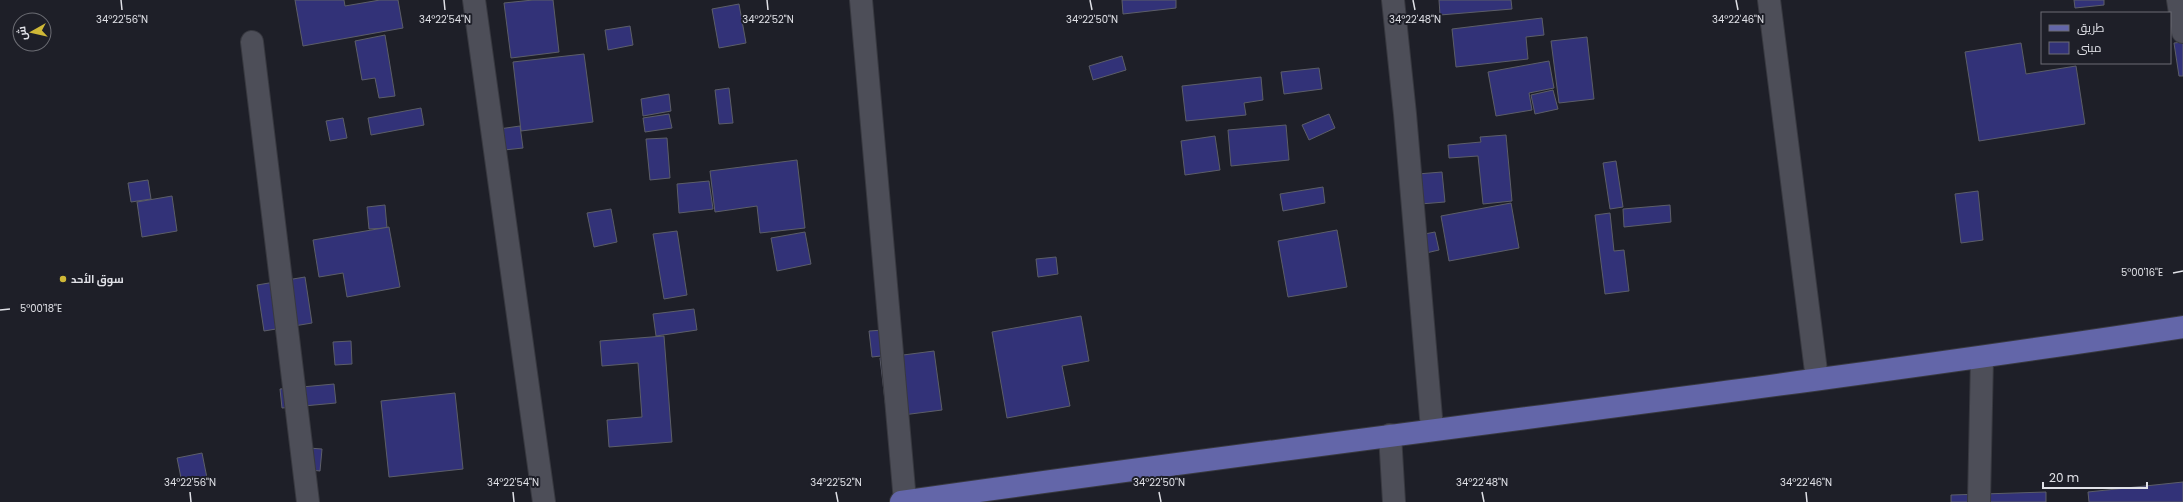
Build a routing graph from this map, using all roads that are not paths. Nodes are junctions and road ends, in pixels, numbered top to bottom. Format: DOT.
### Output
graph roads {
  1 [pos="474,0"];
  2 [pos="861,0"];
  3 [pos="1394,0"];
  4 [pos="1768,0"];
  5 [pos="2178,0"];
  6 [pos="2183,32"];
  7 [pos="252,42"];
  8 [pos="2183,327"];
  9 [pos="1982,358"];
  10 [pos="1817,380"];
  11 [pos="1432,429"];
  12 [pos="1390,435"];
  13 [pos="308,502"];
  14 [pos="544,502"];
  15 [pos="903,502"];
  16 [pos="1394,502"];
  17 [pos="1979,502"];
  1 -- 14 [label="street"];
  2 -- 15 [label="street"];
  3 -- 11 [label="street"];
  4 -- 10 [label="street"];
  5 -- 6 [label="street"];
  7 -- 13 [label="street"];
  8 -- 9 [label="main road"];
  9 -- 10 [label="main road"];
  9 -- 17 [label="street"];
  10 -- 11 [label="main road"];
  11 -- 12 [label="main road"];
  12 -- 15 [label="main road"];
  12 -- 16 [label="street"];
}
